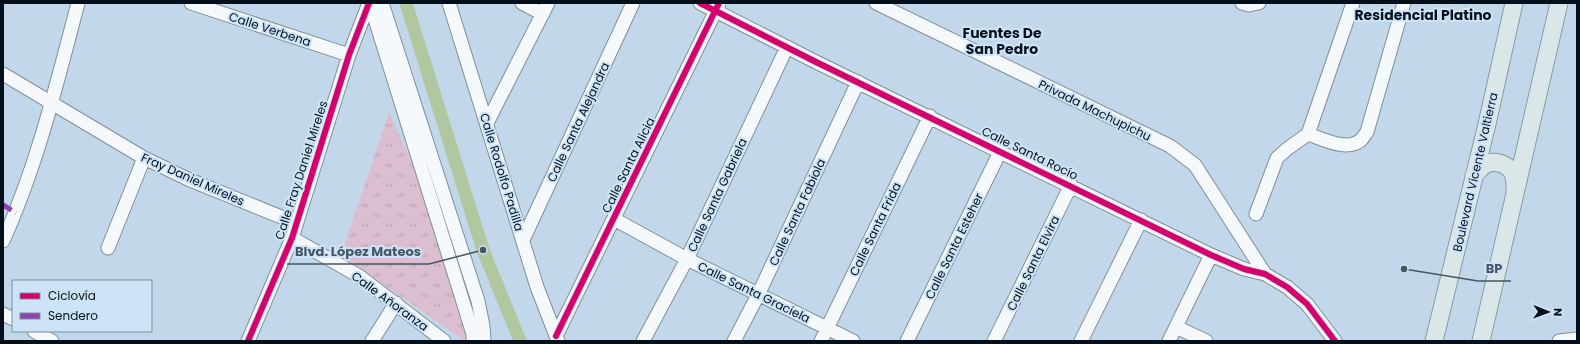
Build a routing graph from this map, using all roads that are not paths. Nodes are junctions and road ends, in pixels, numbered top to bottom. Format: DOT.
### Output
graph roads {
  1 [pos="78,3"];
  2 [pos="191,3"];
  3 [pos="370,3"];
  4 [pos="382,3"];
  5 [pos="449,3"];
  6 [pos="522,3"];
  7 [pos="633,3"];
  8 [pos="700,3"];
  9 [pos="876,3"];
  10 [pos="1242,3"];
  11 [pos="1259,3"];
  12 [pos="1353,3"];
  13 [pos="1404,3"];
  14 [pos="1514,3"];
  15 [pos="1559,3"];
  16 [pos="718,7"];
  17 [pos="546,9"];
  18 [pos="788,47"];
  19 [pos="349,55"];
  20 [pos="3,74"];
  21 [pos="858,82"];
  22 [pos="51,103"];
  23 [pos="930,116"];
  24 [pos="487,124"];
  25 [pos="1308,134"];
  26 [pos="1000,152"];
  27 [pos="144,158"];
  28 [pos="1474,175"];
  29 [pos="1071,185"];
  30 [pos="1516,190"];
  31 [pos="1256,214"];
  32 [pos="614,219"];
  33 [pos="1141,220"];
  34 [pos="296,223"];
  35 [pos="292,238"];
  36 [pos="3,240"];
  37 [pos="523,240"];
  38 [pos="108,248"];
  39 [pos="1212,255"];
  40 [pos="687,259"];
  41 [pos="1265,274"];
  42 [pos="758,295"];
  43 [pos="396,303"];
  44 [pos="3,314"];
  45 [pos="12,318"];
  46 [pos="1176,327"];
  47 [pos="827,328"];
  48 [pos="36,332"];
  49 [pos="1577,338"];
  50 [pos="557,339"];
  51 [pos="52,341"];
  52 [pos="248,341"];
  53 [pos="372,341"];
  54 [pos="444,341"];
  55 [pos="474,341"];
  56 [pos="484,341"];
  57 [pos="643,341"];
  58 [pos="734,341"];
  59 [pos="821,341"];
  60 [pos="853,341"];
  61 [pos="907,341"];
  62 [pos="994,341"];
  63 [pos="1081,341"];
  64 [pos="1169,341"];
  65 [pos="1206,341"];
  66 [pos="1335,341"];
  67 [pos="1434,341"];
  68 [pos="1480,341"];
  69 [pos="1559,341"];
  1 -- 22 [label="street"];
  2 -- 19 [label="street, Calle Verbena"];
  3 -- 19 [label="street, Calle Fray Daniel Mireles"];
  3 -- 55 [label="street"];
  4 -- 56 [label="street"];
  5 -- 24 [label="street, Calle Rodolfo Padilla"];
  6 -- 17 [label="street"];
  7 -- 37 [label="street, Calle Santa Alejandra"];
  8 -- 16 [label="street, Calle Santa Rocío"];
  9 -- 41 [label="street, Privada Machupichu"];
  10 -- 11 [label="street"];
  12 -- 25 [label="street"];
  13 -- 25 [label="street"];
  14 -- 28 [label="main road, Boulevard Vicente Valtierra"];
  15 -- 30 [label="main road"];
  16 -- 18 [label="street, Calle Santa Rocío"];
  16 -- 32 [label="street, Calle Santa Alicia"];
  17 -- 24 [label="street"];
  18 -- 21 [label="street, Calle Santa Rocío"];
  18 -- 40 [label="street, Calle Santa Gabriela"];
  19 -- 34 [label="street, Calle Fray Daniel Mireles"];
  20 -- 22 [label="street"];
  21 -- 23 [label="street, Calle Santa Rocío"];
  21 -- 42 [label="street, Calle Santa Fabiola"];
  22 -- 27 [label="street, Fray Daniel Mireles"];
  22 -- 36 [label="street"];
  23 -- 26 [label="street, Calle Santa Rocío"];
  23 -- 47 [label="street, Calle Santa Frida"];
  24 -- 37 [label="street, Calle Rodolfo Padilla"];
  25 -- 31 [label="street"];
  26 -- 29 [label="street, Calle Santa Rocío"];
  26 -- 61 [label="street, Calle Santa Esteher"];
  27 -- 34 [label="street, Fray Daniel Mireles"];
  27 -- 38 [label="street"];
  28 -- 30 [label="main road"];
  28 -- 67 [label="main road, Boulevard Vicente Valtierra"];
  29 -- 33 [label="street, Calle Santa Rocío"];
  29 -- 62 [label="street, Calle Santa Elvira"];
  30 -- 68 [label="main road"];
  32 -- 40 [label="street, Calle Santa Graciela"];
  32 -- 50 [label="street, Calle Santa Alicia"];
  33 -- 39 [label="street, Calle Santa Rocío"];
  33 -- 63 [label="street"];
  34 -- 35 [label="street, Calle Fray Daniel Mireles"];
  35 -- 43 [label="street, Calle Añoranza"];
  35 -- 52 [label="street, Calle Fray Daniel Mireles"];
  37 -- 50 [label="street, Calle Rodolfo Padilla"];
  39 -- 41 [label="street, Calle Santa Rocío"];
  39 -- 46 [label="street"];
  40 -- 42 [label="street, Calle Santa Graciela"];
  40 -- 57 [label="street, Calle Santa Gabriela"];
  41 -- 66 [label="street, Calle Santa Rocío"];
  42 -- 47 [label="street, Calle Santa Graciela"];
  42 -- 58 [label="street, Calle Santa Fabiola"];
  43 -- 53 [label="street"];
  43 -- 54 [label="street, Calle Añoranza"];
  44 -- 45 [label="street"];
  46 -- 64 [label="street"];
  46 -- 65 [label="street"];
  47 -- 59 [label="street, Calle Santa Frida"];
  47 -- 60 [label="street, Calle Santa Graciela"];
  48 -- 51 [label="street"];
  49 -- 69 [label="street"];
}
